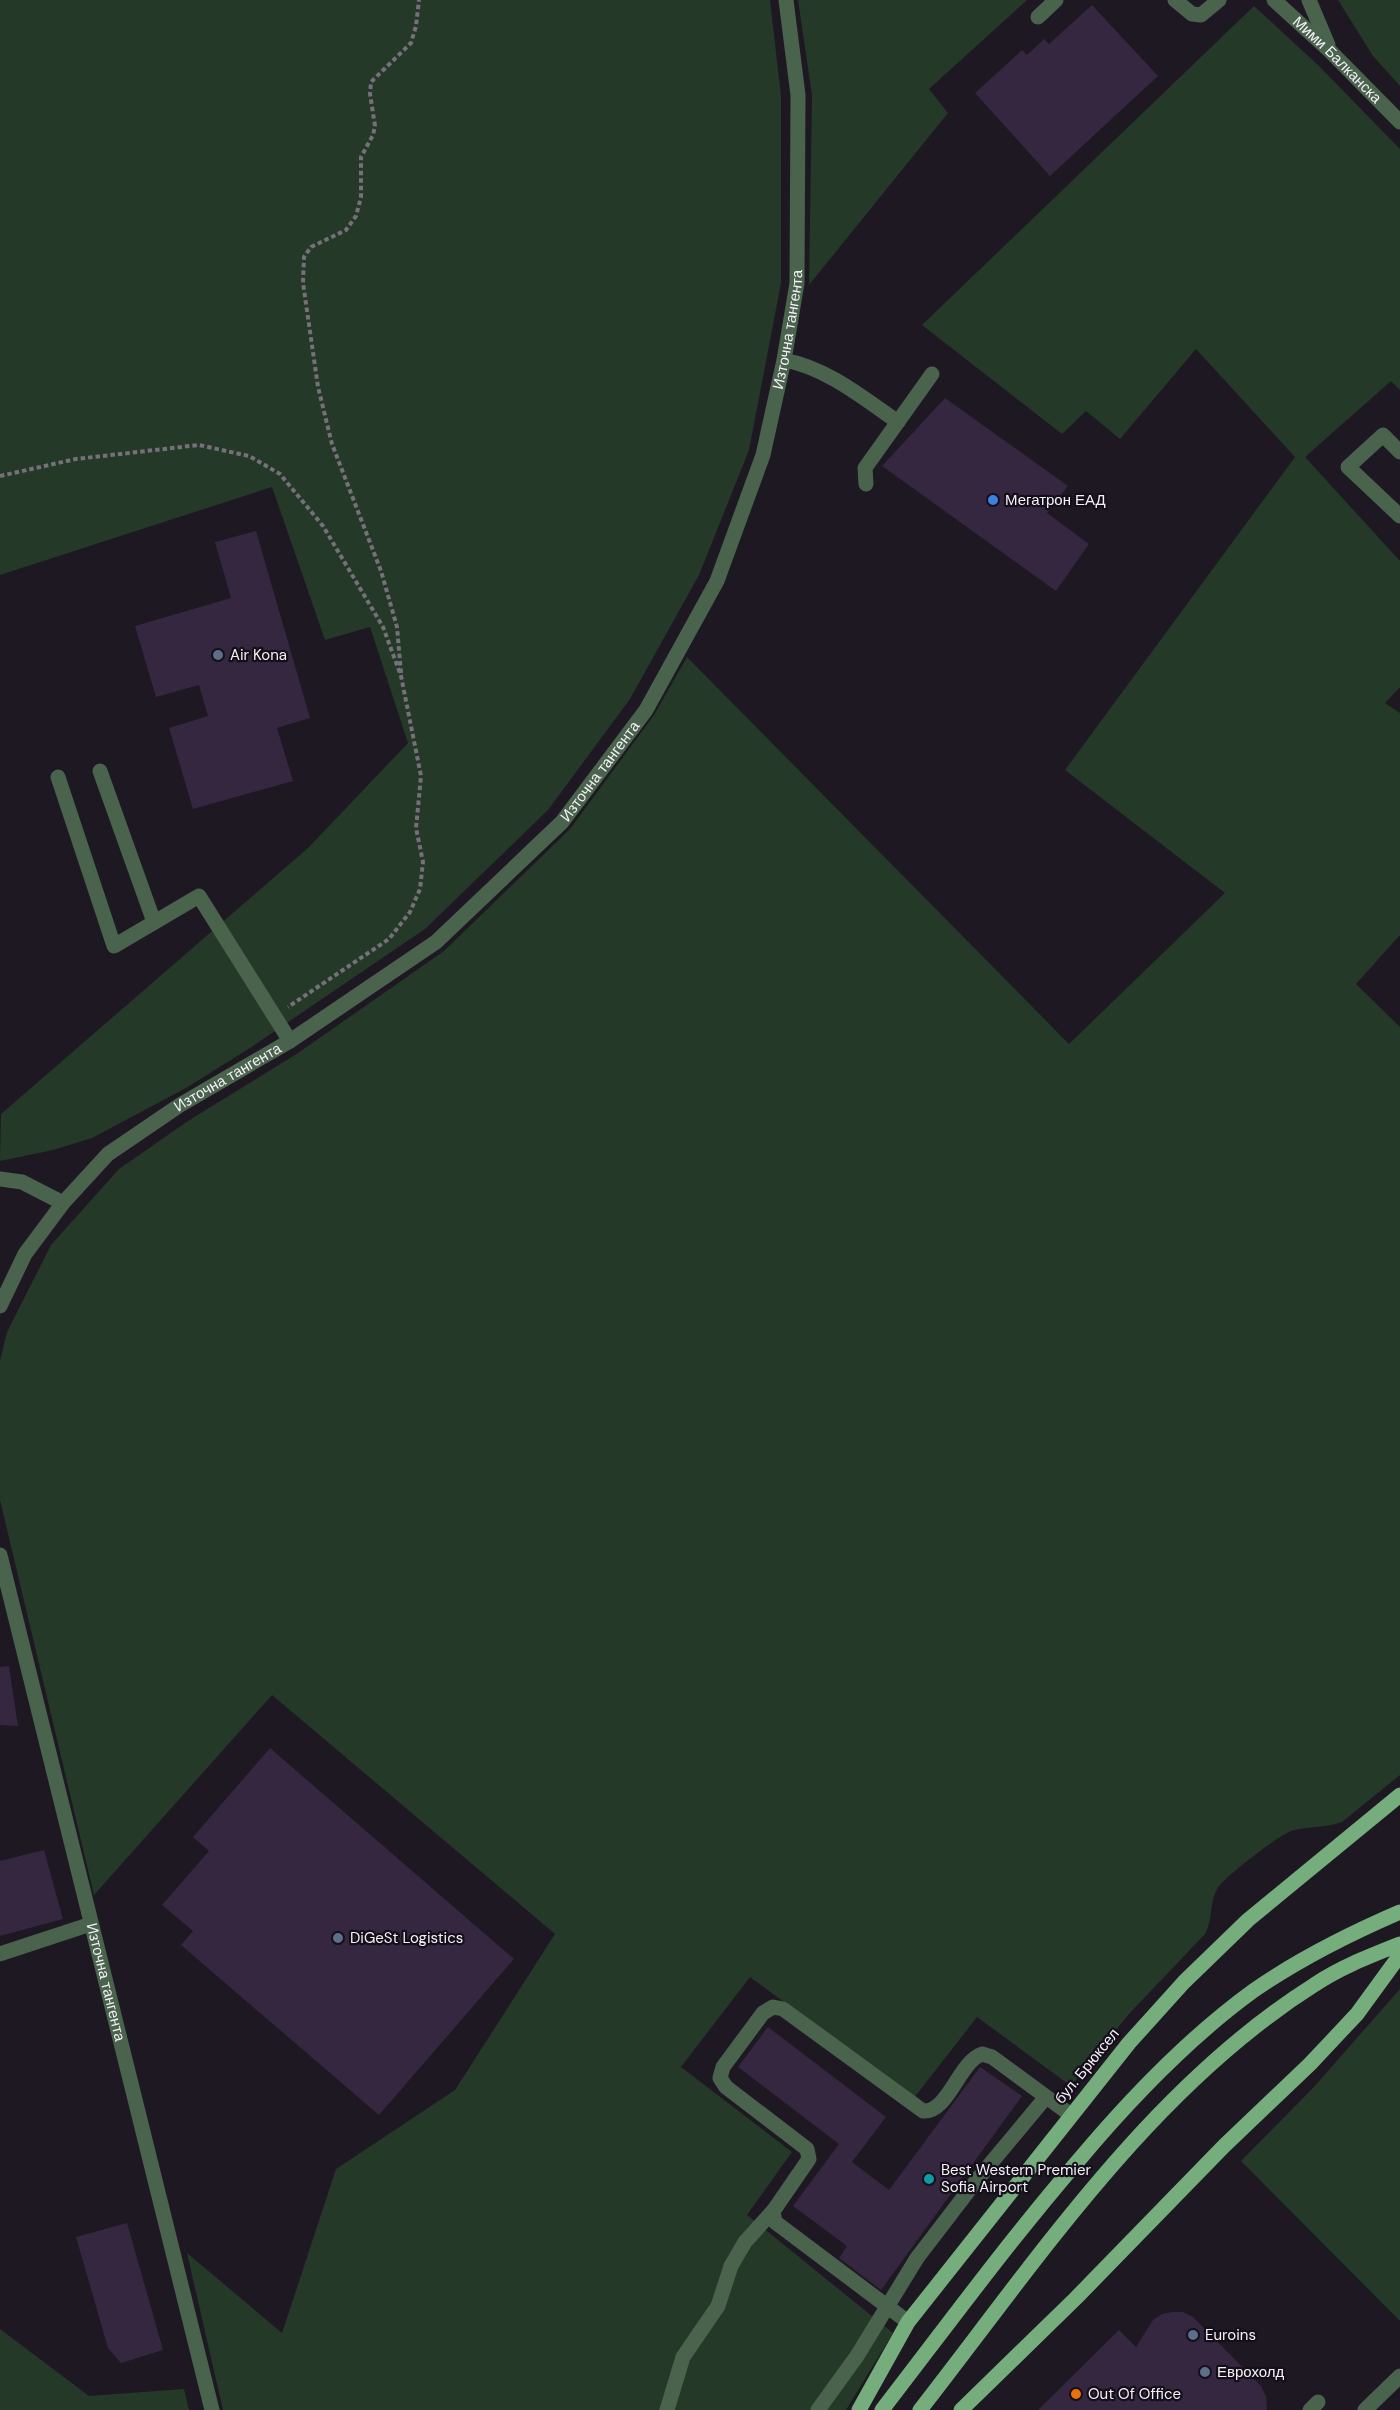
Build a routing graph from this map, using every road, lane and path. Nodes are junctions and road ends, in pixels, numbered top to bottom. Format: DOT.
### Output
graph roads {
  1 [pos="419,0"];
  2 [pos="786,0"];
  3 [pos="1056,0"];
  4 [pos="1175,0"];
  5 [pos="1219,0"];
  6 [pos="1274,0"];
  7 [pos="1309,0"];
  8 [pos="1038,17"];
  9 [pos="1330,51"];
  10 [pos="1400,122"];
  11 [pos="784,360"];
  12 [pos="932,374"];
  13 [pos="898,422"];
  14 [pos="1400,452"];
  15 [pos="0,476"];
  16 [pos="866,484"];
  17 [pos="1400,516"];
  18 [pos="402,683"];
  19 [pos="100,771"];
  20 [pos="58,777"];
  21 [pos="154,922"];
  22 [pos="276,1018"];
  23 [pos="291,1041"];
  24 [pos="0,1179"];
  25 [pos="63,1203"];
  26 [pos="0,1306"];
  27 [pos="0,1555"];
  28 [pos="1400,1796"];
  29 [pos="1400,1912"];
  30 [pos="91,1924"];
  31 [pos="1400,1944"];
  32 [pos="0,1954"];
  33 [pos="1400,1955"];
  34 [pos="1046,2097"];
  35 [pos="1071,2115"];
  36 [pos="774,2211"];
  37 [pos="888,2306"];
  38 [pos="908,2322"];
  39 [pos="1400,2376"];
  40 [pos="212,2410"];
  41 [pos="667,2410"];
  42 [pos="818,2410"];
  43 [pos="859,2410"];
  44 [pos="882,2410"];
  45 [pos="920,2410"];
  46 [pos="961,2410"];
  47 [pos="1365,2410"];
  1 -- 18 [label="path"];
  2 -- 11 [label="street, Източна тангента"];
  3 -- 8 [label="street"];
  4 -- 5 [label="street"];
  6 -- 9 [label="street, Мими Балканска"];
  7 -- 9 [label="street"];
  9 -- 10 [label="street, Мими Балканска"];
  11 -- 13 [label="street"];
  11 -- 23 [label="street, Източна тангента"];
  12 -- 13 [label="street"];
  13 -- 16 [label="street"];
  14 -- 17 [label="street"];
  15 -- 18 [label="path"];
  18 -- 22 [label="path"];
  19 -- 21 [label="street"];
  20 -- 21 [label="street"];
  21 -- 22 [label="street"];
  22 -- 23 [label="street"];
  23 -- 25 [label="street, Източна тангента"];
  24 -- 25 [label="street"];
  25 -- 26 [label="street, Източна тангента"];
  27 -- 30 [label="street, Източна тангента"];
  28 -- 35 [label="main road, бул. Брюксел"];
  29 -- 44 [label="main road"];
  30 -- 32 [label="street"];
  30 -- 40 [label="street, Източна тангента"];
  31 -- 45 [label="main road"];
  33 -- 46 [label="main road"];
  34 -- 35 [label="street"];
  34 -- 36 [label="street"];
  34 -- 37 [label="street"];
  35 -- 38 [label="main road, бул. Брюксел"];
  36 -- 37 [label="street"];
  36 -- 41 [label="street"];
  37 -- 38 [label="street"];
  37 -- 42 [label="street"];
  38 -- 43 [label="main road, бул. Брюксел"];
  39 -- 47 [label="street"];
}
